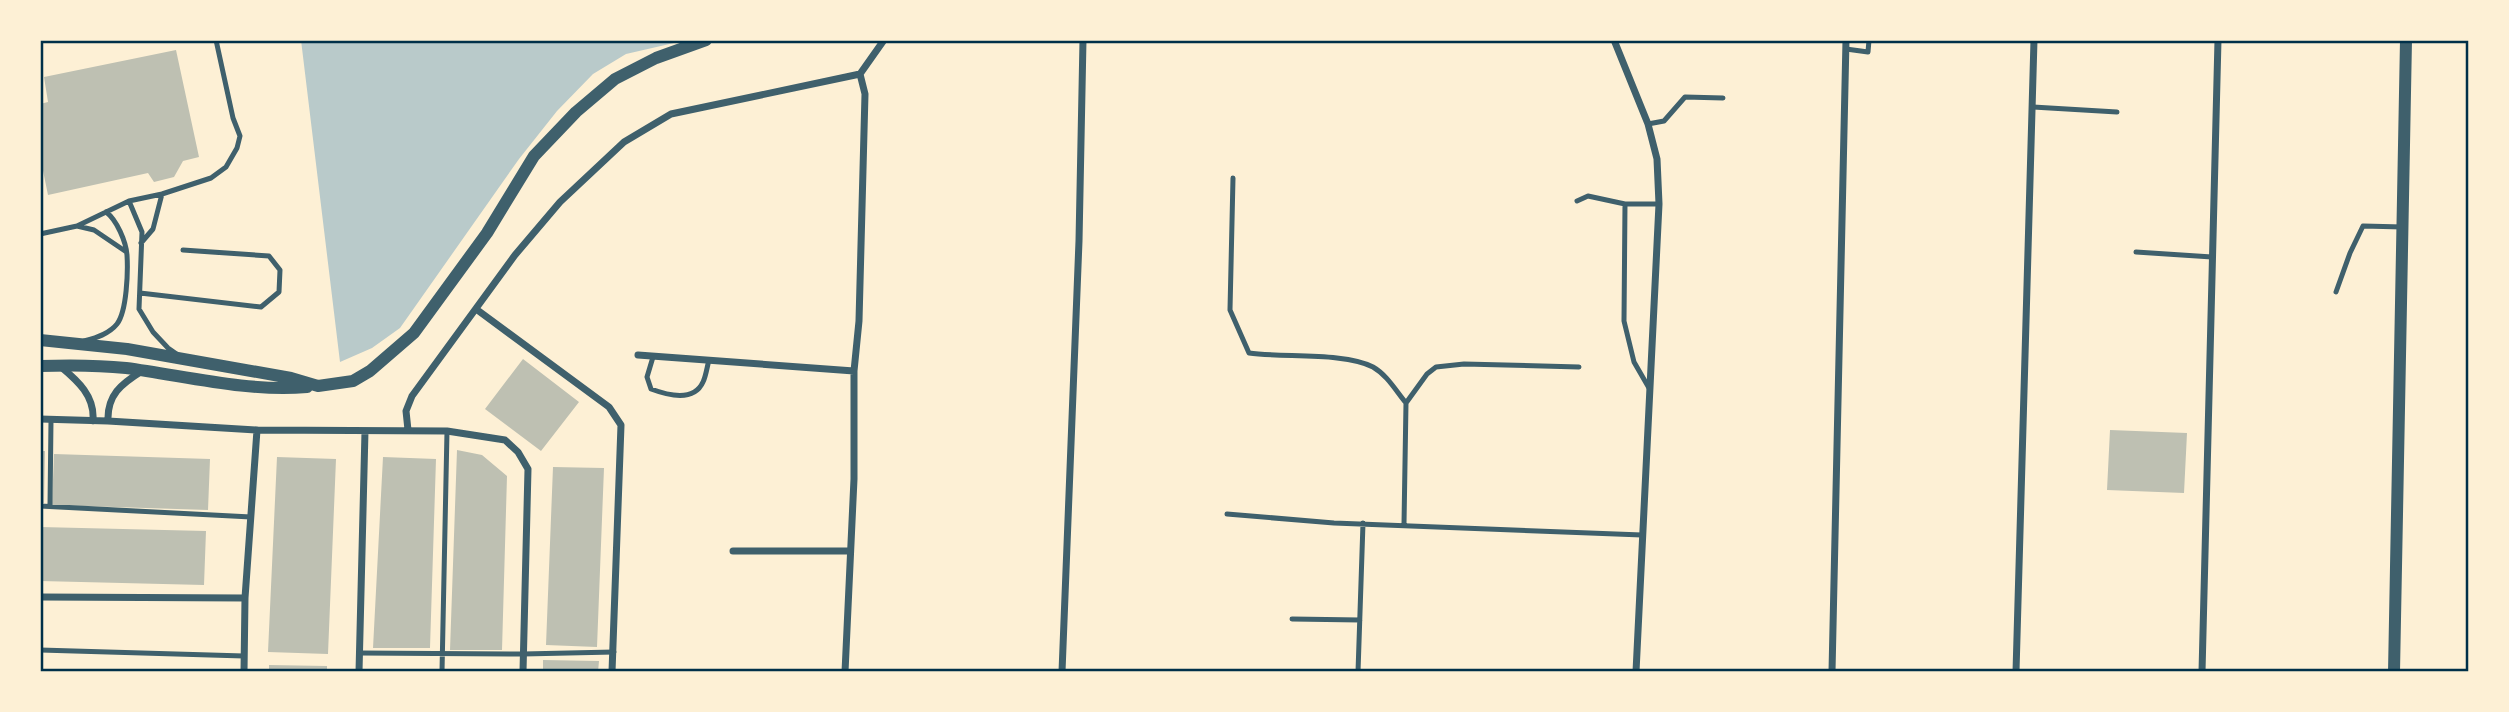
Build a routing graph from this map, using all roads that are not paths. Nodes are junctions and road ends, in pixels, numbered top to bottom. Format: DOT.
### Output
graph roads {
  1 [pos="216,40"];
  2 [pos="706,40"];
  3 [pos="884,40"];
  4 [pos="1083,40"];
  5 [pos="1614,40"];
  6 [pos="1869,40"];
  7 [pos="2034,40"];
  8 [pos="2218,40"];
  9 [pos="2406,40"];
  10 [pos="1846,44"];
  11 [pos="860,74"];
  12 [pos="1723,98"];
  13 [pos="2033,107"];
  14 [pos="2117,112"];
  15 [pos="1648,124"];
  16 [pos="1233,178"];
  17 [pos="162,194"];
  18 [pos="129,201"];
  19 [pos="1577,201"];
  20 [pos="1625,204"];
  21 [pos="1659,204"];
  22 [pos="106,212"];
  23 [pos="77,226"];
  24 [pos="2403,227"];
  25 [pos="40,234"];
  26 [pos="141,243"];
  27 [pos="183,250"];
  28 [pos="2136,252"];
  29 [pos="127,253"];
  30 [pos="2212,257"];
  31 [pos="2336,292"];
  32 [pos="140,293"];
  33 [pos="476,309"];
  34 [pos="40,340"];
  35 [pos="62,340"];
  36 [pos="638,355"];
  37 [pos="653,357"];
  38 [pos="185,360"];
  39 [pos="709,360"];
  40 [pos="40,366"];
  41 [pos="59,366"];
  42 [pos="1579,367"];
  43 [pos="142,371"];
  44 [pos="854,371"];
  45 [pos="318,386"];
  46 [pos="1651,391"];
  47 [pos="1406,403"];
  48 [pos="94,407"];
  49 [pos="107,407"];
  50 [pos="40,419"];
  51 [pos="51,419"];
  52 [pos="93,421"];
  53 [pos="108,421"];
  54 [pos="257,430"];
  55 [pos="408,430"];
  56 [pos="365,431"];
  57 [pos="447,431"];
  58 [pos="40,506"];
  59 [pos="50,506"];
  60 [pos="1227,514"];
  61 [pos="251,517"];
  62 [pos="1363,523"];
  63 [pos="1404,524"];
  64 [pos="1642,535"];
  65 [pos="733,551"];
  66 [pos="850,551"];
  67 [pos="40,597"];
  68 [pos="245,597"];
  69 [pos="1292,619"];
  70 [pos="1360,620"];
  71 [pos="40,650"];
  72 [pos="614,652"];
  73 [pos="360,653"];
  74 [pos="443,654"];
  75 [pos="523,654"];
  76 [pos="244,656"];
  77 [pos="244,672"];
  78 [pos="359,672"];
  79 [pos="442,672"];
  80 [pos="523,672"];
  81 [pos="612,672"];
  82 [pos="845,672"];
  83 [pos="1062,672"];
  84 [pos="1358,672"];
  85 [pos="1636,672"];
  86 [pos="1832,672"];
  87 [pos="2016,672"];
  88 [pos="2202,672"];
  89 [pos="2394,672"];
  1 -- 17 [label="lane"];
  2 -- 45 [label="street"];
  3 -- 11 [label="street"];
  4 -- 83 [label="street"];
  5 -- 15 [label="street"];
  6 -- 10 [label="lane"];
  7 -- 13 [label="street"];
  8 -- 30 [label="street"];
  9 -- 24 [label="street"];
  10 -- 86 [label="street"];
  11 -- 33 [label="street"];
  11 -- 44 [label="street"];
  12 -- 15 [label="lane"];
  13 -- 14 [label="lane"];
  13 -- 87 [label="street"];
  15 -- 21 [label="street"];
  16 -- 47 [label="lane"];
  17 -- 18 [label="lane"];
  17 -- 26 [label="lane"];
  18 -- 22 [label="lane"];
  18 -- 26 [label="lane"];
  19 -- 20 [label="lane"];
  20 -- 21 [label="lane"];
  20 -- 46 [label="lane"];
  21 -- 46 [label="street"];
  22 -- 23 [label="lane"];
  22 -- 29 [label="lane"];
  23 -- 25 [label="lane"];
  23 -- 29 [label="lane"];
  24 -- 31 [label="lane"];
  24 -- 89 [label="street"];
  26 -- 32 [label="lane"];
  27 -- 32 [label="lane"];
  28 -- 30 [label="lane"];
  29 -- 35 [label="lane"];
  30 -- 88 [label="street"];
  32 -- 38 [label="lane"];
  33 -- 55 [label="street"];
  33 -- 72 [label="street"];
  34 -- 35 [label="street"];
  35 -- 38 [label="street"];
  36 -- 37 [label="street"];
  37 -- 39 [label="street"];
  37 -- 39 [label="lane"];
  38 -- 45 [label="street"];
  39 -- 44 [label="street"];
  40 -- 41 [label="street"];
  41 -- 43 [label="street"];
  41 -- 48 [label="street"];
  42 -- 47 [label="lane"];
  43 -- 45 [label="street"];
  43 -- 49 [label="street"];
  44 -- 66 [label="street"];
  46 -- 64 [label="street"];
  47 -- 63 [label="lane"];
  48 -- 49 [label="street"];
  48 -- 52 [label="street"];
  49 -- 53 [label="street"];
  50 -- 51 [label="street"];
  51 -- 52 [label="street"];
  51 -- 59 [label="lane"];
  52 -- 53 [label="street"];
  53 -- 54 [label="street"];
  54 -- 56 [label="street"];
  54 -- 61 [label="street"];
  55 -- 56 [label="street"];
  55 -- 57 [label="street"];
  56 -- 73 [label="street"];
  57 -- 74 [label="lane"];
  57 -- 75 [label="street"];
  58 -- 59 [label="lane"];
  59 -- 61 [label="lane"];
  60 -- 62 [label="lane"];
  61 -- 68 [label="street"];
  62 -- 63 [label="lane"];
  62 -- 70 [label="lane"];
  63 -- 64 [label="lane"];
  64 -- 85 [label="street"];
  65 -- 66 [label="street"];
  66 -- 82 [label="street"];
  67 -- 68 [label="street"];
  68 -- 76 [label="street"];
  69 -- 70 [label="lane"];
  70 -- 84 [label="lane"];
  71 -- 76 [label="lane"];
  72 -- 75 [label="lane"];
  72 -- 81 [label="street"];
  73 -- 74 [label="lane"];
  73 -- 78 [label="street"];
  74 -- 75 [label="lane"];
  74 -- 79 [label="lane"];
  75 -- 80 [label="street"];
  76 -- 77 [label="street"];
}
